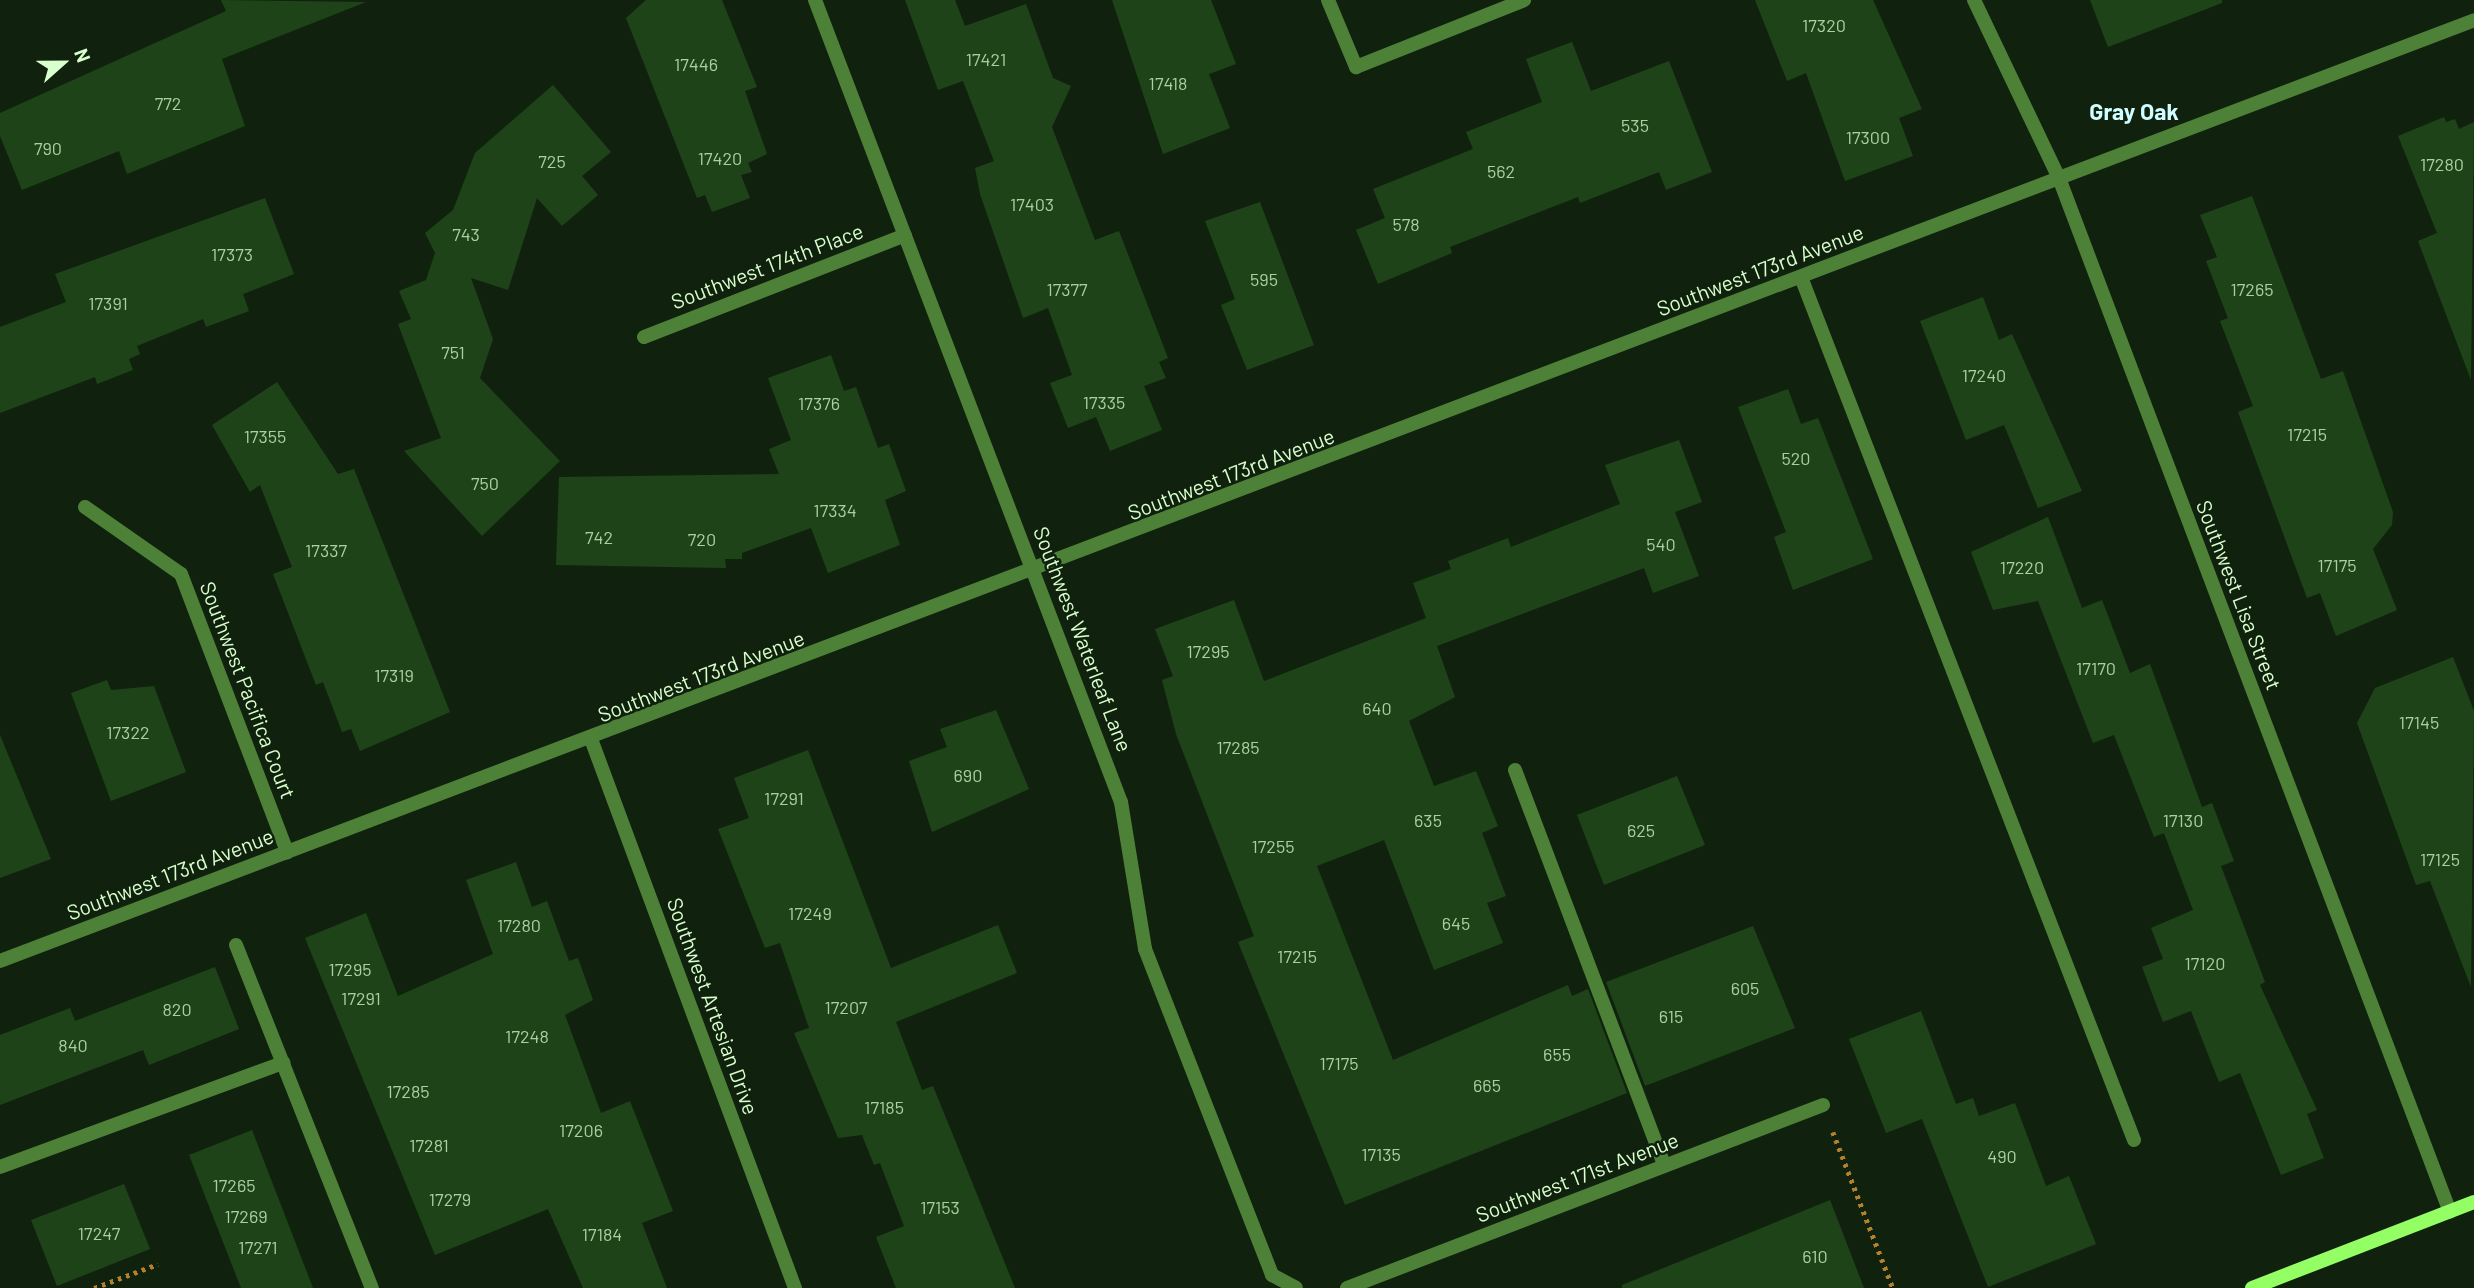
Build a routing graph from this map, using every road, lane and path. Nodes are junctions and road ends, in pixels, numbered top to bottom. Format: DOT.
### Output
graph roads {
  1 [pos="815,0"];
  2 [pos="1328,0"];
  3 [pos="1524,0"];
  4 [pos="1974,0"];
  5 [pos="2474,20"];
  6 [pos="2059,178"];
  7 [pos="905,235"];
  8 [pos="1801,277"];
  9 [pos="644,337"];
  10 [pos="85,507"];
  11 [pos="1035,572"];
  12 [pos="591,739"];
  13 [pos="1515,769"];
  14 [pos="286,852"];
  15 [pos="236,945"];
  16 [pos="0,961"];
  17 [pos="284,1063"];
  18 [pos="1822,1105"];
  19 [pos="2134,1140"];
  20 [pos="1665,1166"];
  21 [pos="0,1167"];
  22 [pos="2474,1202"];
  23 [pos="2450,1212"];
  24 [pos="158,1265"];
  25 [pos="94,1288"];
  26 [pos="372,1288"];
  27 [pos="795,1288"];
  28 [pos="1296,1288"];
  29 [pos="1347,1288"];
  30 [pos="1893,1288"];
  31 [pos="2252,1288"];
  1 -- 7 [label="street, Southwest Waterleaf Lane"];
  2 -- 3 [label="street"];
  4 -- 6 [label="street, Southwest Lisa Street"];
  5 -- 6 [label="street, Southwest 173rd Avenue"];
  6 -- 8 [label="street, Southwest 173rd Avenue"];
  6 -- 23 [label="street, Southwest Lisa Street"];
  7 -- 9 [label="street, Southwest 174th Place"];
  7 -- 11 [label="street, Southwest Waterleaf Lane"];
  8 -- 11 [label="street, Southwest 173rd Avenue"];
  8 -- 19 [label="street"];
  10 -- 14 [label="street, Southwest Pacifica Court"];
  11 -- 12 [label="street, Southwest 173rd Avenue"];
  11 -- 28 [label="street, Southwest Waterleaf Lane"];
  12 -- 14 [label="street, Southwest 173rd Avenue"];
  12 -- 27 [label="street, Southwest Artesian Drive"];
  13 -- 20 [label="street"];
  14 -- 16 [label="street, Southwest 173rd Avenue"];
  15 -- 17 [label="street"];
  17 -- 21 [label="street"];
  17 -- 26 [label="street"];
  18 -- 20 [label="street, Southwest 171st Avenue"];
  18 -- 30 [label="path"];
  20 -- 29 [label="street, Southwest 171st Avenue"];
  22 -- 23 [label="main road"];
  23 -- 31 [label="main road"];
  24 -- 25 [label="path"];
}
